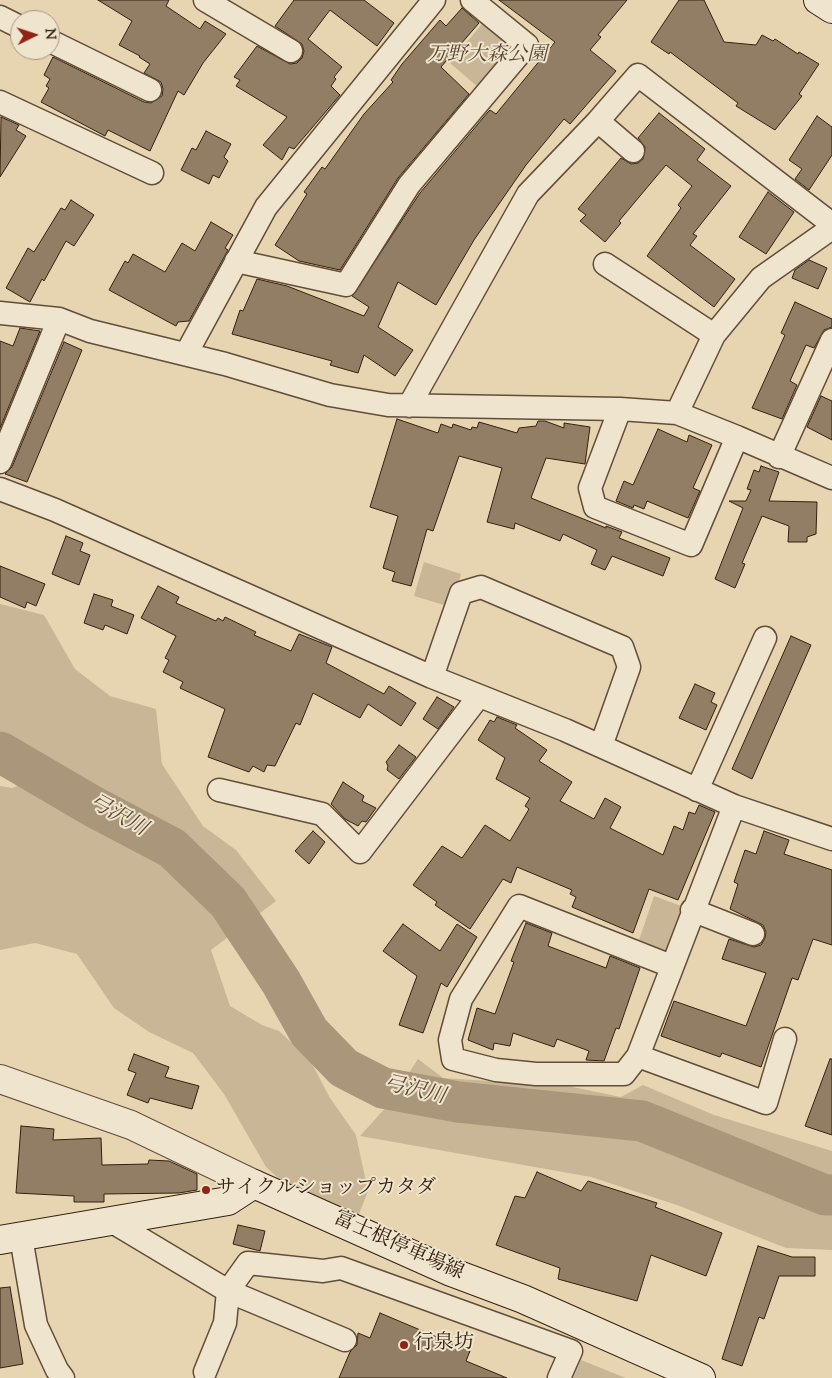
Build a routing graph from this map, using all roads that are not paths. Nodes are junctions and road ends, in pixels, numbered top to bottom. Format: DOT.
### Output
graph roads {
  1 [pos="205,0"];
  2 [pos="434,0"];
  3 [pos="472,0"];
  4 [pos="818,0"];
  5 [pos="832,9"];
  6 [pos="60,46"];
  7 [pos="290,51"];
  8 [pos="150,90"];
  9 [pos="0,102"];
  10 [pos="598,121"];
  11 [pos="633,151"];
  12 [pos="152,173"];
  13 [pos="832,224"];
  14 [pos="832,228"];
  15 [pos="236,261"];
  16 [pos="605,264"];
  17 [pos="0,313"];
  18 [pos="59,319"];
  19 [pos="714,335"];
  20 [pos="832,340"];
  21 [pos="186,354"];
  22 [pos="409,406"];
  23 [pos="620,409"];
  24 [pos="677,414"];
  25 [pos="737,436"];
  26 [pos="779,457"];
  27 [pos="0,462"];
  28 [pos="832,478"];
  29 [pos="0,489"];
  30 [pos="765,638"];
  31 [pos="432,677"];
  32 [pos="479,696"];
  33 [pos="600,746"];
  34 [pos="219,790"];
  35 [pos="696,790"];
  36 [pos="734,806"];
  37 [pos="832,839"];
  38 [pos="692,910"];
  39 [pos="754,934"];
  40 [pos="671,966"];
  41 [pos="785,1039"];
  42 [pos="638,1056"];
  43 [pos="0,1079"];
  44 [pos="254,1184"];
  45 [pos="110,1221"];
  46 [pos="10,1238"];
  47 [pos="228,1291"];
  48 [pos="345,1340"];
  49 [pos="205,1372"];
  50 [pos="55,1375"];
  51 [pos="560,1378"];
  52 [pos="701,1378"];
  1 -- 7 [label="street"];
  2 -- 15 [label="street"];
  3 -- 15 [label="street"];
  4 -- 5 [label="main road"];
  6 -- 8 [label="street"];
  9 -- 12 [label="street"];
  10 -- 11 [label="street"];
  10 -- 13 [label="street"];
  10 -- 22 [label="street"];
  14 -- 19 [label="street"];
  15 -- 21 [label="street"];
  16 -- 19 [label="street"];
  17 -- 18 [label="street"];
  18 -- 21 [label="street"];
  18 -- 27 [label="street"];
  19 -- 24 [label="street"];
  20 -- 26 [label="street"];
  21 -- 22 [label="street"];
  22 -- 23 [label="street"];
  23 -- 24 [label="street"];
  23 -- 25 [label="street"];
  24 -- 25 [label="street"];
  25 -- 26 [label="street"];
  26 -- 28 [label="street"];
  29 -- 31 [label="street"];
  30 -- 35 [label="street"];
  31 -- 32 [label="street"];
  31 -- 33 [label="street"];
  32 -- 33 [label="street"];
  32 -- 34 [label="street"];
  33 -- 35 [label="street"];
  35 -- 36 [label="street"];
  36 -- 37 [label="street"];
  36 -- 38 [label="street"];
  38 -- 39 [label="street"];
  38 -- 40 [label="street"];
  40 -- 42 [label="street"];
  40 -- 42 [label="street"];
  41 -- 42 [label="street"];
  43 -- 44 [label="main road, 富士根停車場線"];
  44 -- 45 [label="main road"];
  44 -- 52 [label="main road, 富士根停車場線"];
  45 -- 46 [label="main road"];
  45 -- 47 [label="street"];
  46 -- 50 [label="street"];
  47 -- 48 [label="street"];
  47 -- 49 [label="street"];
  47 -- 51 [label="street"];
}
